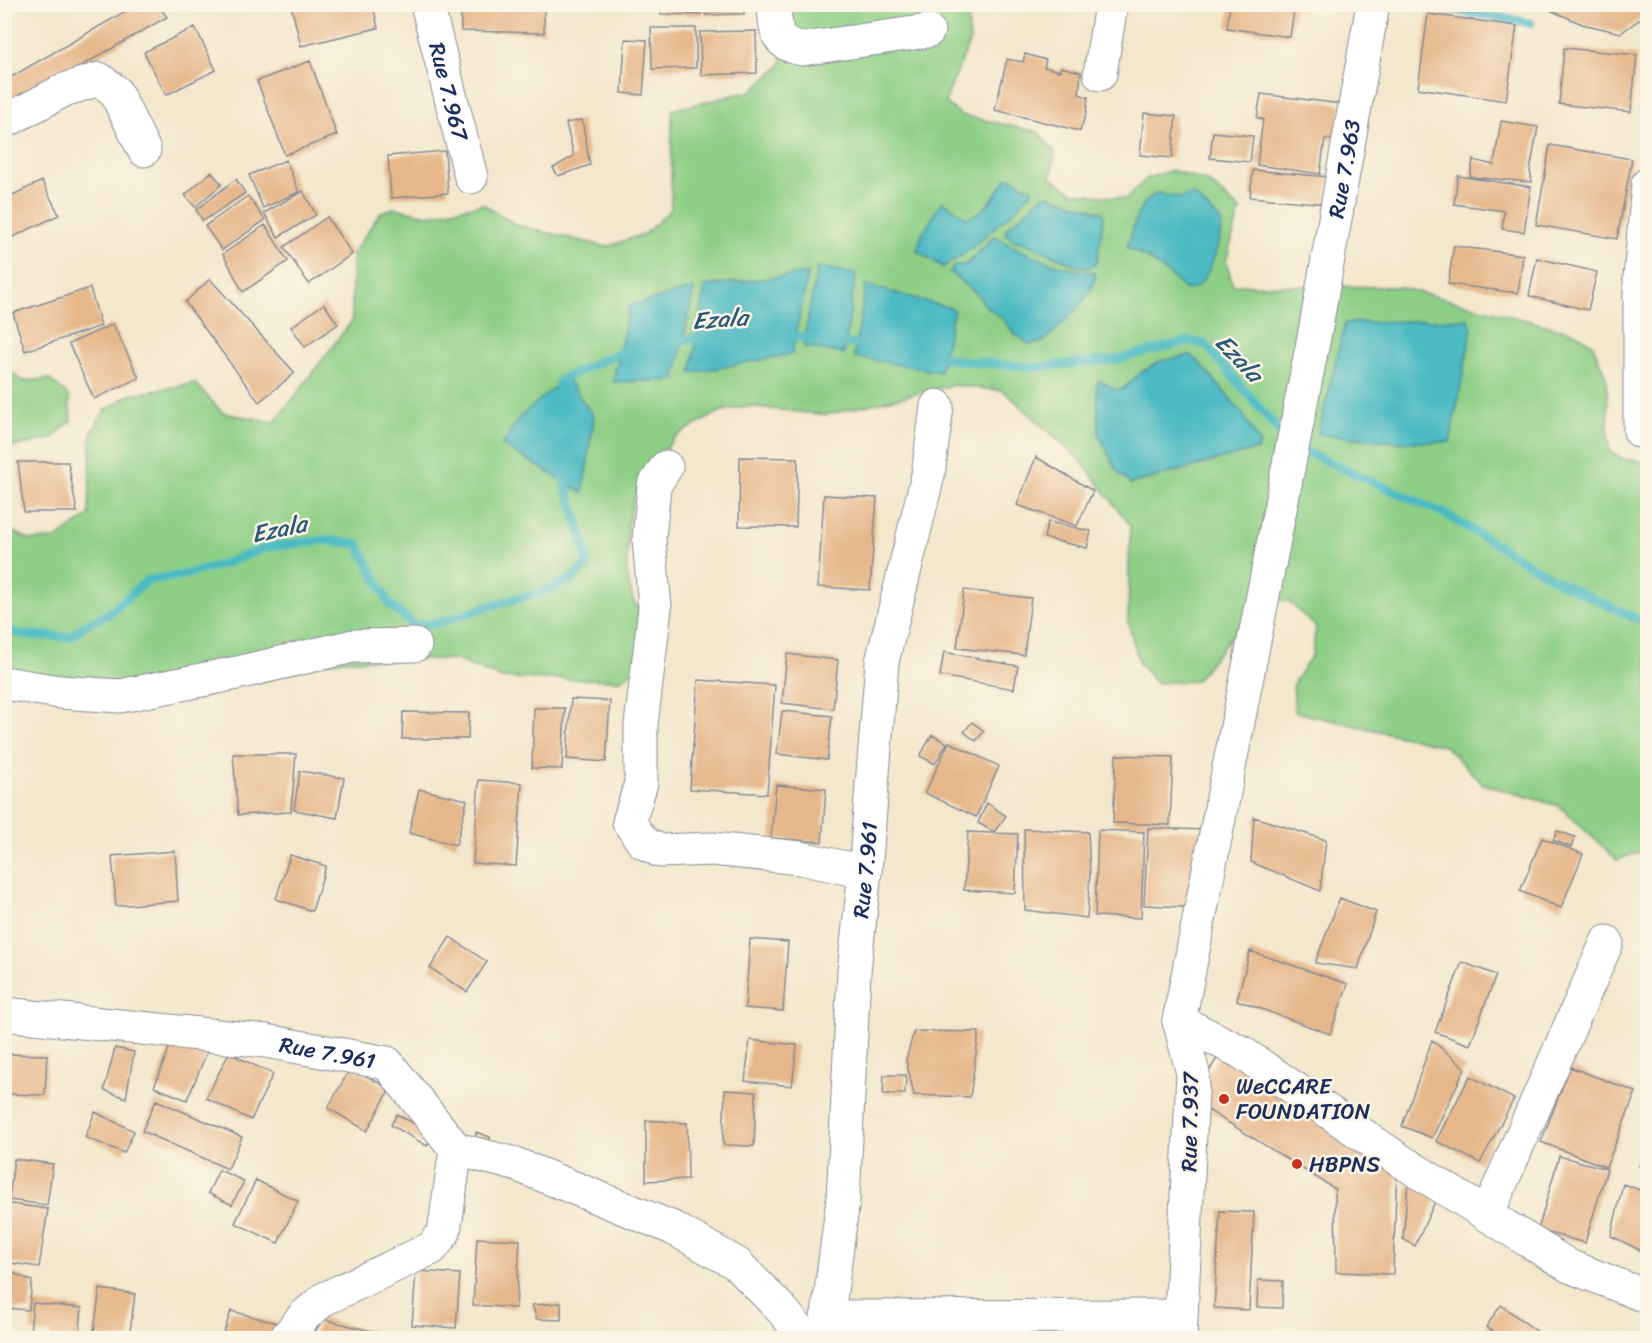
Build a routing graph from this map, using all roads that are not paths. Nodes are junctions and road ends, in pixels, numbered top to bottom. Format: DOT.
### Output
graph roads {
  1 [pos="427,4"];
  2 [pos="774,4"];
  3 [pos="1111,4"];
  4 [pos="1373,4"];
  5 [pos="928,31"];
  6 [pos="1100,74"];
  7 [pos="4,122"];
  8 [pos="144,150"];
  9 [pos="471,177"];
  10 [pos="1647,184"];
  11 [pos="937,406"];
  12 [pos="1640,431"];
  13 [pos="666,467"];
  14 [pos="415,645"];
  15 [pos="4,683"];
  16 [pos="865,872"];
  17 [pos="1607,942"];
  18 [pos="4,1014"];
  19 [pos="1179,1021"];
  20 [pos="456,1149"];
  21 [pos="1487,1215"];
  22 [pos="1647,1297"];
  23 [pos="1180,1327"];
  24 [pos="819,1331"];
  25 [pos="286,1338"];
  1 -- 9 [label="street, Rue 7.967"];
  2 -- 5 [label="street"];
  3 -- 6 [label="street"];
  4 -- 19 [label="street, Rue 7.963"];
  7 -- 8 [label="street"];
  10 -- 12 [label="street"];
  11 -- 16 [label="street, Rue 7.961"];
  13 -- 16 [label="street"];
  14 -- 15 [label="street"];
  16 -- 24 [label="street, Rue 7.961"];
  17 -- 21 [label="street"];
  18 -- 20 [label="street, Rue 7.961"];
  19 -- 21 [label="street"];
  19 -- 23 [label="street, Rue 7.937"];
  20 -- 24 [label="street"];
  20 -- 25 [label="street"];
  21 -- 22 [label="street"];
  23 -- 24 [label="street"];
}
